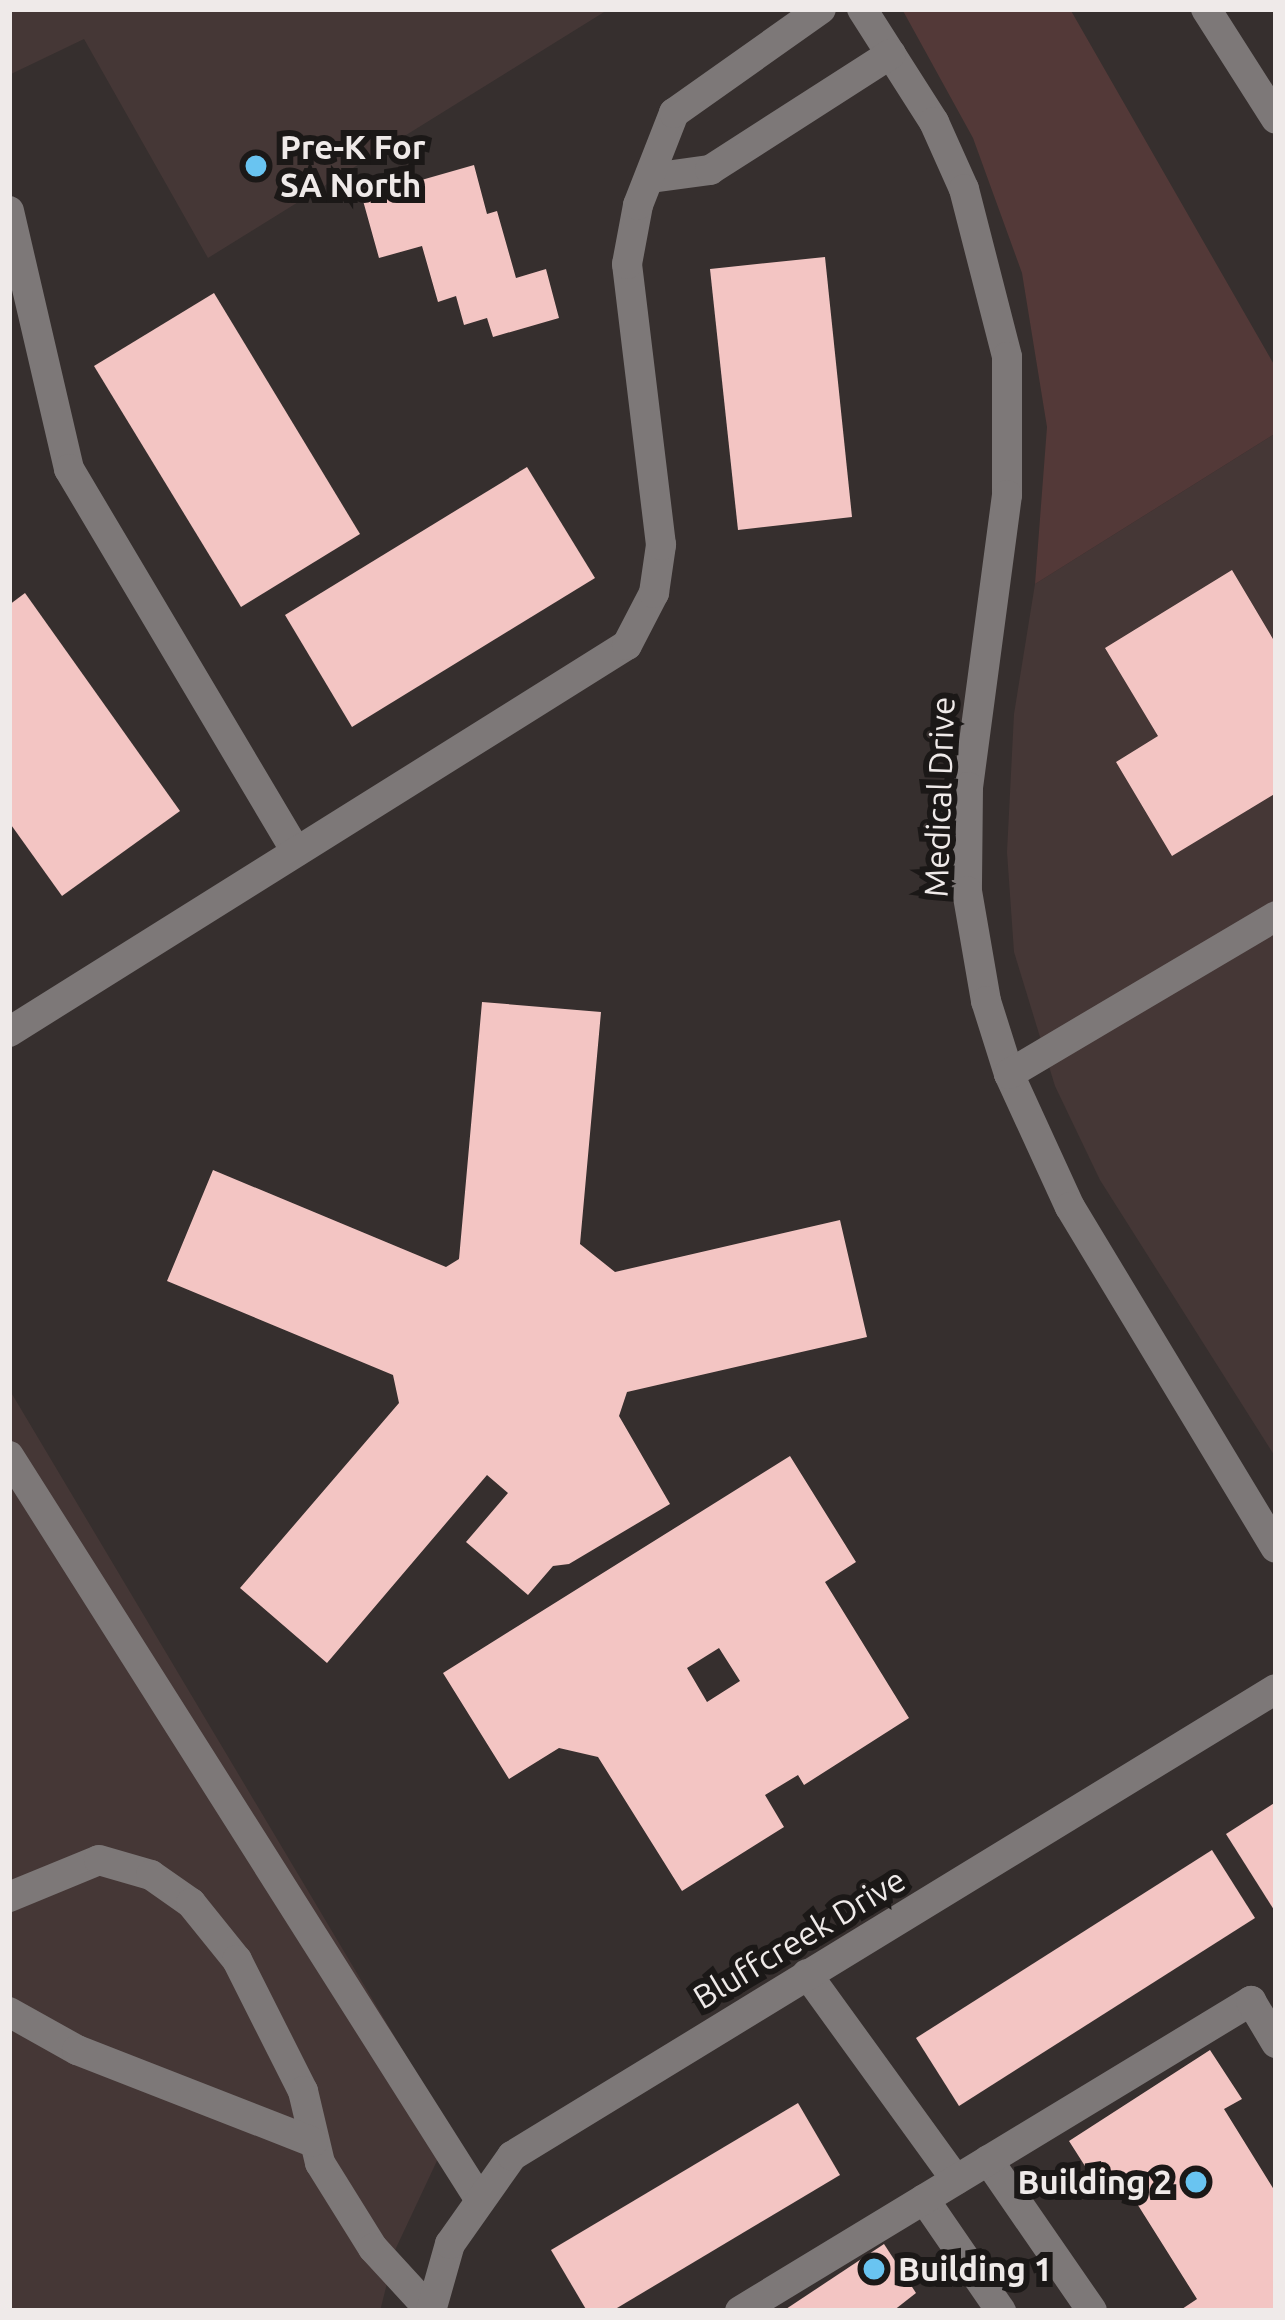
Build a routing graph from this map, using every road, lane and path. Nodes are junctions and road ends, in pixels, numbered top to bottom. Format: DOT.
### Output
graph roads {
  1 [pos="821,9"];
  2 [pos="862,9"];
  3 [pos="1215,12"];
  4 [pos="891,55"];
  5 [pos="1276,119"];
  6 [pos="652,178"];
  7 [pos="9,212"];
  8 [pos="296,852"];
  9 [pos="1276,916"];
  10 [pos="9,1032"];
  11 [pos="1009,1074"];
  12 [pos="9,1456"];
  13 [pos="1276,1547"];
  14 [pos="1276,1689"];
  15 [pos="9,1897"];
  16 [pos="807,1975"];
  17 [pos="9,2012"];
  18 [pos="1276,2043"];
  19 [pos="314,2142"];
  20 [pos="988,2160"];
  21 [pos="956,2180"];
  22 [pos="478,2197"];
  23 [pos="924,2199"];
  24 [pos="431,2311"];
  25 [pos="740,2311"];
  26 [pos="1000,2311"];
  27 [pos="1092,2311"];
  1 -- 6 [label="street"];
  2 -- 4 [label="street, Medical Drive"];
  3 -- 5 [label="street"];
  4 -- 6 [label="street"];
  4 -- 11 [label="street, Medical Drive"];
  6 -- 8 [label="street"];
  7 -- 8 [label="street"];
  8 -- 10 [label="street"];
  9 -- 11 [label="street"];
  11 -- 13 [label="street, Medical Drive"];
  12 -- 22 [label="street"];
  14 -- 16 [label="street, Bluffcreek Drive"];
  15 -- 19 [label="street"];
  16 -- 21 [label="street"];
  16 -- 22 [label="street, Bluffcreek Drive"];
  17 -- 19 [label="street"];
  18 -- 20 [label="street"];
  19 -- 24 [label="street"];
  20 -- 21 [label="street"];
  20 -- 27 [label="street"];
  21 -- 23 [label="street"];
  22 -- 24 [label="street, Bluffcreek Drive"];
  23 -- 25 [label="street"];
  23 -- 26 [label="street"];
}
